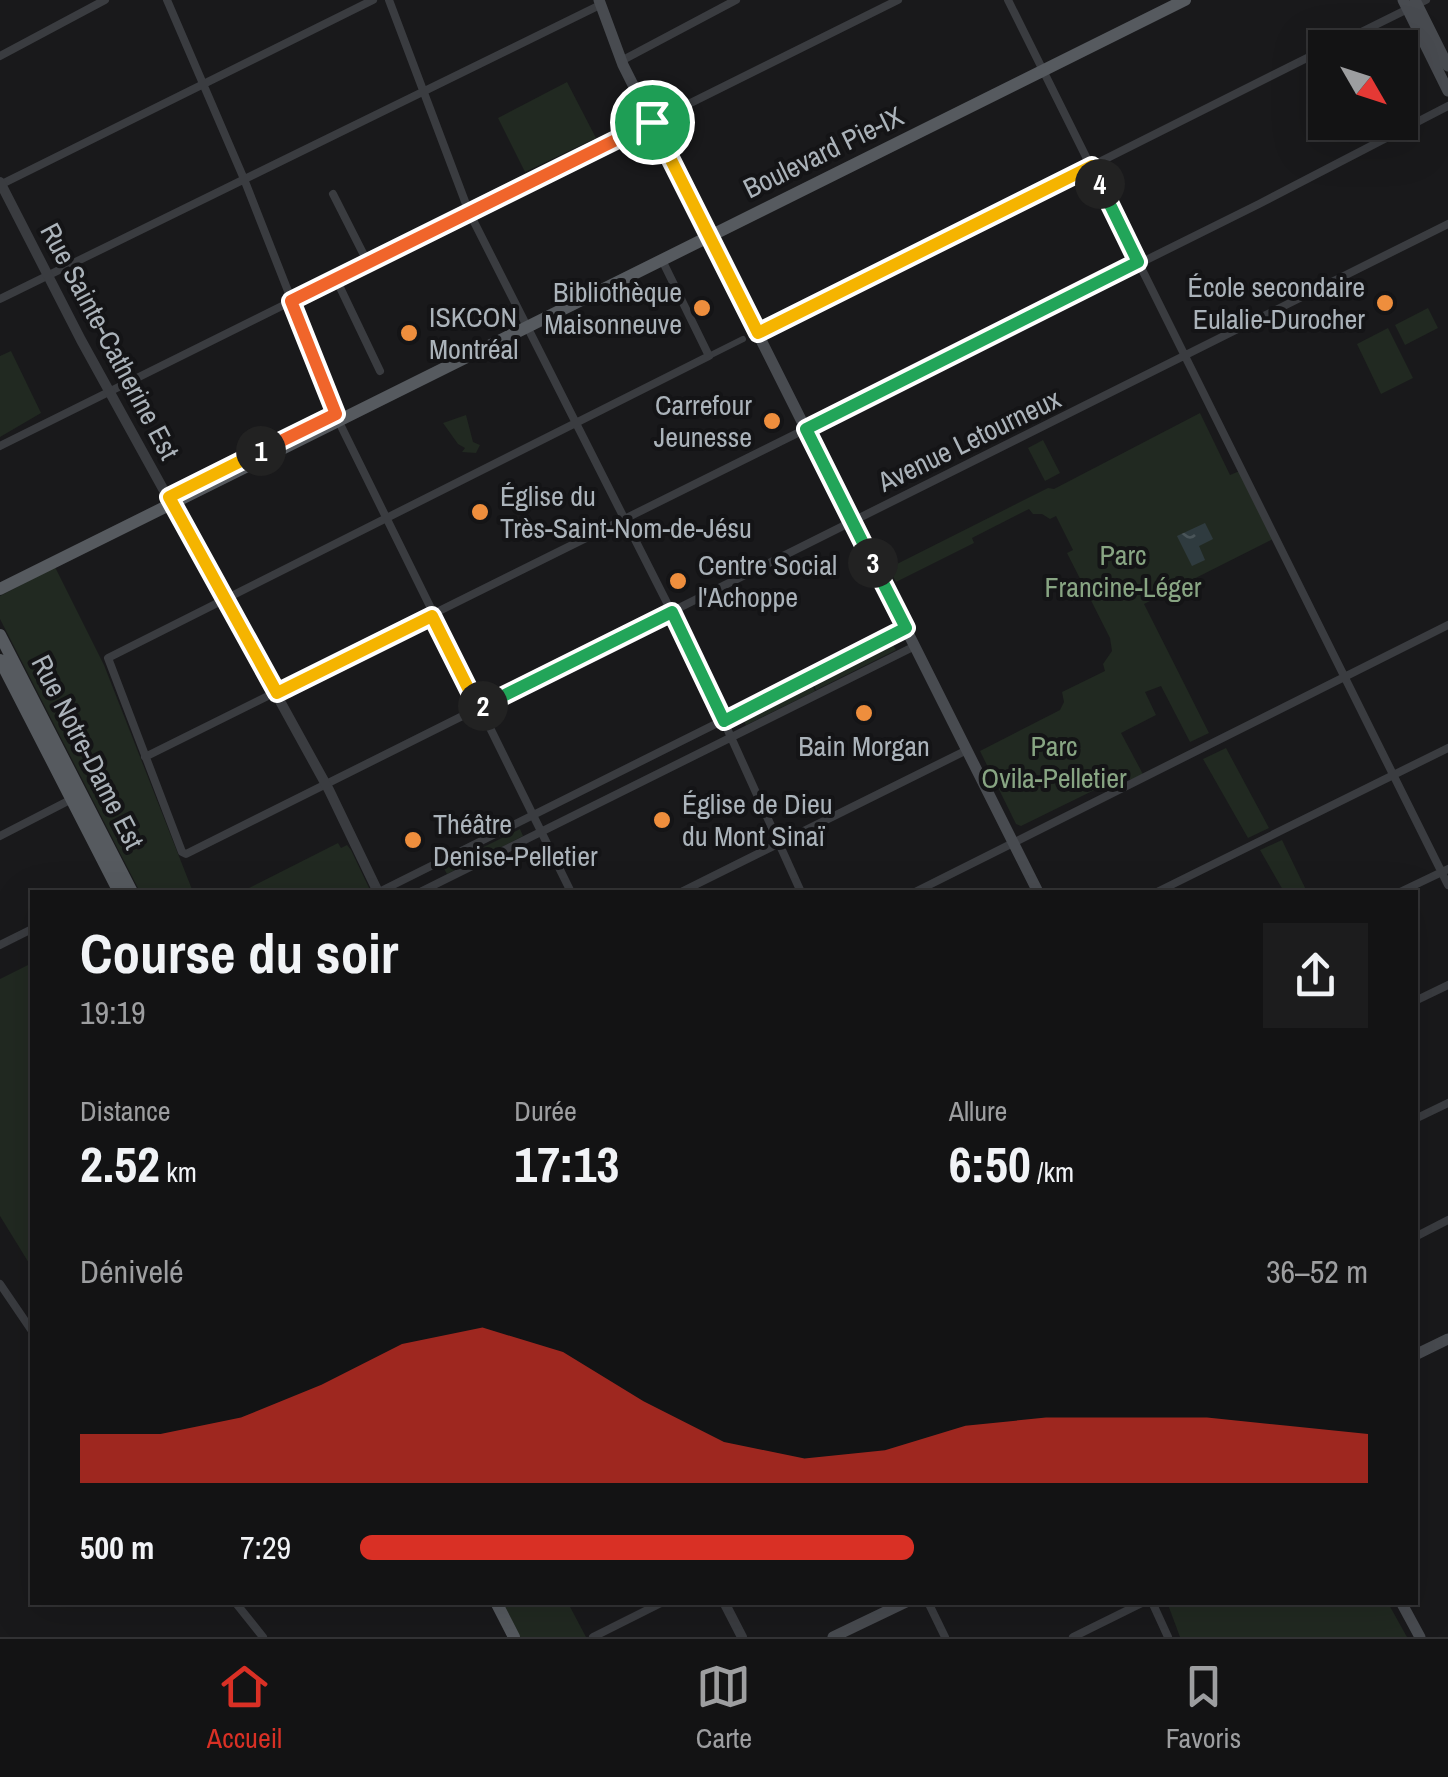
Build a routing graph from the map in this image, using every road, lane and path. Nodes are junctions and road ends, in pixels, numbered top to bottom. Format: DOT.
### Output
graph roads {
  1 [pos="105,0"];
  2 [pos="167,0"];
  3 [pos="374,0"];
  4 [pos="389,0"];
  5 [pos="736,0"];
  6 [pos="898,0"];
  7 [pos="1008,0"];
  8 [pos="1168,0"];
  9 [pos="1185,0"];
  10 [pos="600,2"];
  11 [pos="1414,3"];
  12 [pos="1362,30"];
  13 [pos="0,56"];
  14 [pos="1308,58"];
  15 [pos="621,61"];
  16 [pos="1448,66"];
  17 [pos="1041,67"];
  18 [pos="205,83"];
  19 [pos="424,90"];
  20 [pos="1448,91"];
  21 [pos="1448,106"];
  22 [pos="652,122"];
  23 [pos="1092,166"];
  24 [pos="244,180"];
  25 [pos="0,184"];
  26 [pos="333,194"];
  27 [pos="469,212"];
  28 [pos="1448,224"];
  29 [pos="707,233"];
  30 [pos="662,260"];
  31 [pos="1138,262"];
  32 [pos="368,263"];
  33 [pos="47,276"];
  34 [pos="336,279"];
  35 [pos="0,299"];
  36 [pos="291,301"];
  37 [pos="526,323"];
  38 [pos="758,333"];
  39 [pos="744,339"];
  40 [pos="709,356"];
  41 [pos="1186,356"];
  42 [pos="380,371"];
  43 [pos="109,391"];
  44 [pos="337,418"];
  45 [pos="577,422"];
  46 [pos="806,429"];
  47 [pos="0,446"];
  48 [pos="170,500"];
  49 [pos="385,518"];
  50 [pos="624,518"];
  51 [pos="853,522"];
  52 [pos="0,586"];
  53 [pos="224,598"];
  54 [pos="672,612"];
  55 [pos="432,616"];
  56 [pos="1448,625"];
  57 [pos="906,628"];
  58 [pos="0,635"];
  59 [pos="914,646"];
  60 [pos="0,660"];
  61 [pos="1344,678"];
  62 [pos="277,693"];
  63 [pos="478,708"];
  64 [pos="724,721"];
  65 [pos="731,736"];
  66 [pos="1448,748"];
  67 [pos="967,750"];
  68 [pos="145,758"];
  69 [pos="1393,775"];
  70 [pos="325,784"];
  71 [pos="70,800"];
  72 [pos="533,817"];
  73 [pos="541,832"];
  74 [pos="0,836"];
  75 [pos="779,844"];
  76 [pos="1014,844"];
  77 [pos="1445,870"];
  78 [pos="1448,885"];
  79 [pos="120,889"];
  80 [pos="377,890"];
  81 [pos="382,890"];
  82 [pos="424,890"];
  83 [pos="570,890"];
  84 [pos="685,890"];
  85 [pos="800,890"];
  86 [pos="918,890"];
  87 [pos="1037,890"];
  88 [pos="1161,890"];
  89 [pos="1404,890"];
  90 [pos="30,930"];
  91 [pos="0,946"];
  92 [pos="1448,985"];
  93 [pos="1418,1000"];
  94 [pos="1448,1103"];
  95 [pos="1418,1118"];
  96 [pos="1448,1220"];
  97 [pos="1418,1235"];
  98 [pos="0,1284"];
  99 [pos="30,1328"];
  100 [pos="1448,1339"];
  101 [pos="1418,1354"];
  102 [pos="237,1605"];
  103 [pos="498,1605"];
  104 [pos="657,1605"];
  105 [pos="726,1605"];
  106 [pos="900,1605"];
  107 [pos="930,1605"];
  108 [pos="1138,1605"];
  109 [pos="1153,1605"];
  110 [pos="1404,1605"];
  111 [pos="263,1637"];
  112 [pos="514,1637"];
  113 [pos="593,1637"];
  114 [pos="742,1637"];
  115 [pos="833,1637"];
  116 [pos="946,1637"];
  117 [pos="1073,1637"];
  118 [pos="1168,1637"];
  119 [pos="1420,1637"];
  1 -- 13 [label="street"];
  2 -- 18 [label="street"];
  3 -- 18 [label="street"];
  4 -- 19 [label="street"];
  5 -- 15 [label="street"];
  6 -- 22 [label="street"];
  7 -- 17 [label="street"];
  8 -- 17 [label="main road, Boulevard Pie-IX"];
  9 -- 17 [label="main road, Boulevard Pie-IX"];
  10 -- 15 [label="main road"];
  10 -- 19 [label="street"];
  11 -- 12 [label="street"];
  11 -- 16 [label="main road"];
  11 -- 20 [label="main road"];
  14 -- 23 [label="street"];
  15 -- 22 [label="main road"];
  17 -- 23 [label="street"];
  17 -- 29 [label="main road, Boulevard Pie-IX"];
  18 -- 24 [label="street"];
  18 -- 25 [label="street"];
  19 -- 24 [label="street"];
  19 -- 27 [label="street"];
  21 -- 31 [label="street"];
  22 -- 27 [label="street"];
  22 -- 29 [label="main road"];
  23 -- 31 [label="street"];
  23 -- 38 [label="street"];
  24 -- 33 [label="street"];
  24 -- 36 [label="street"];
  25 -- 33 [label="street, Rue Sainte-Catherine Est"];
  26 -- 32 [label="street"];
  27 -- 32 [label="street"];
  27 -- 37 [label="street"];
  28 -- 41 [label="street, Avenue Letourneux"];
  29 -- 30 [label="main road, Boulevard Pie-IX"];
  29 -- 37 [label="main road, Boulevard Pie-IX"];
  29 -- 38 [label="main road"];
  30 -- 37 [label="main road, Boulevard Pie-IX"];
  30 -- 40 [label="street"];
  31 -- 41 [label="street"];
  31 -- 46 [label="street"];
  32 -- 34 [label="street"];
  33 -- 35 [label="street"];
  33 -- 43 [label="street, Rue Sainte-Catherine Est"];
  34 -- 36 [label="street"];
  34 -- 42 [label="street"];
  36 -- 43 [label="street"];
  36 -- 44 [label="street"];
  37 -- 44 [label="main road, Boulevard Pie-IX"];
  37 -- 44 [label="main road, Boulevard Pie-IX"];
  37 -- 45 [label="street"];
  38 -- 46 [label="main road"];
  39 -- 40 [label="street"];
  40 -- 45 [label="street"];
  41 -- 51 [label="street, Avenue Letourneux"];
  41 -- 61 [label="street"];
  43 -- 47 [label="street"];
  43 -- 48 [label="street, Rue Sainte-Catherine Est"];
  44 -- 48 [label="main road, Boulevard Pie-IX"];
  44 -- 48 [label="main road, Boulevard Pie-IX"];
  44 -- 49 [label="street"];
  45 -- 49 [label="street"];
  45 -- 50 [label="street"];
  46 -- 50 [label="street"];
  46 -- 51 [label="main road"];
  48 -- 52 [label="main road, Boulevard Pie-IX"];
  48 -- 53 [label="street, Rue Sainte-Catherine Est"];
  49 -- 53 [label="street"];
  49 -- 55 [label="street"];
  50 -- 54 [label="street"];
  50 -- 55 [label="street"];
  51 -- 54 [label="street, Avenue Letourneux"];
  51 -- 57 [label="main road"];
  53 -- 62 [label="street, Rue Sainte-Catherine Est"];
  53 -- 68 [label="street"];
  54 -- 63 [label="street, Avenue Letourneux"];
  54 -- 64 [label="street"];
  55 -- 62 [label="street"];
  55 -- 63 [label="street"];
  56 -- 61 [label="street"];
  57 -- 59 [label="main road"];
  57 -- 64 [label="street"];
  58 -- 79 [label="main road, Rue Notre-Dame Est"];
  59 -- 65 [label="street"];
  59 -- 67 [label="main road"];
  60 -- 71 [label="main road, Rue Notre-Dame Est"];
  61 -- 69 [label="street"];
  61 -- 76 [label="street"];
  62 -- 68 [label="street"];
  62 -- 70 [label="street, Rue Sainte-Catherine Est"];
  63 -- 70 [label="street, Avenue Letourneux"];
  63 -- 72 [label="street"];
  64 -- 65 [label="street"];
  64 -- 72 [label="street"];
  65 -- 73 [label="street"];
  65 -- 75 [label="street"];
  66 -- 69 [label="street"];
  67 -- 75 [label="street"];
  67 -- 76 [label="main road"];
  68 -- 70 [label="street, Avenue Letourneux"];
  69 -- 77 [label="street"];
  69 -- 88 [label="street"];
  70 -- 80 [label="street, Rue Sainte-Catherine Est"];
  71 -- 74 [label="street"];
  71 -- 79 [label="main road, Rue Notre-Dame Est"];
  72 -- 73 [label="street"];
  72 -- 81 [label="street"];
  73 -- 82 [label="street"];
  73 -- 83 [label="street"];
  75 -- 84 [label="street"];
  75 -- 85 [label="street"];
  76 -- 86 [label="street"];
  76 -- 87 [label="main road"];
  77 -- 78 [label="street"];
  77 -- 89 [label="street"];
  90 -- 91 [label="street"];
  92 -- 93 [label="street"];
  94 -- 95 [label="street"];
  96 -- 97 [label="street"];
  98 -- 99 [label="street"];
  100 -- 101 [label="main road"];
  102 -- 111 [label="street"];
  103 -- 112 [label="main road"];
  104 -- 113 [label="street"];
  105 -- 114 [label="street"];
  106 -- 115 [label="main road"];
  107 -- 116 [label="street"];
  108 -- 117 [label="street"];
  109 -- 118 [label="street"];
  110 -- 119 [label="main road"];
}
